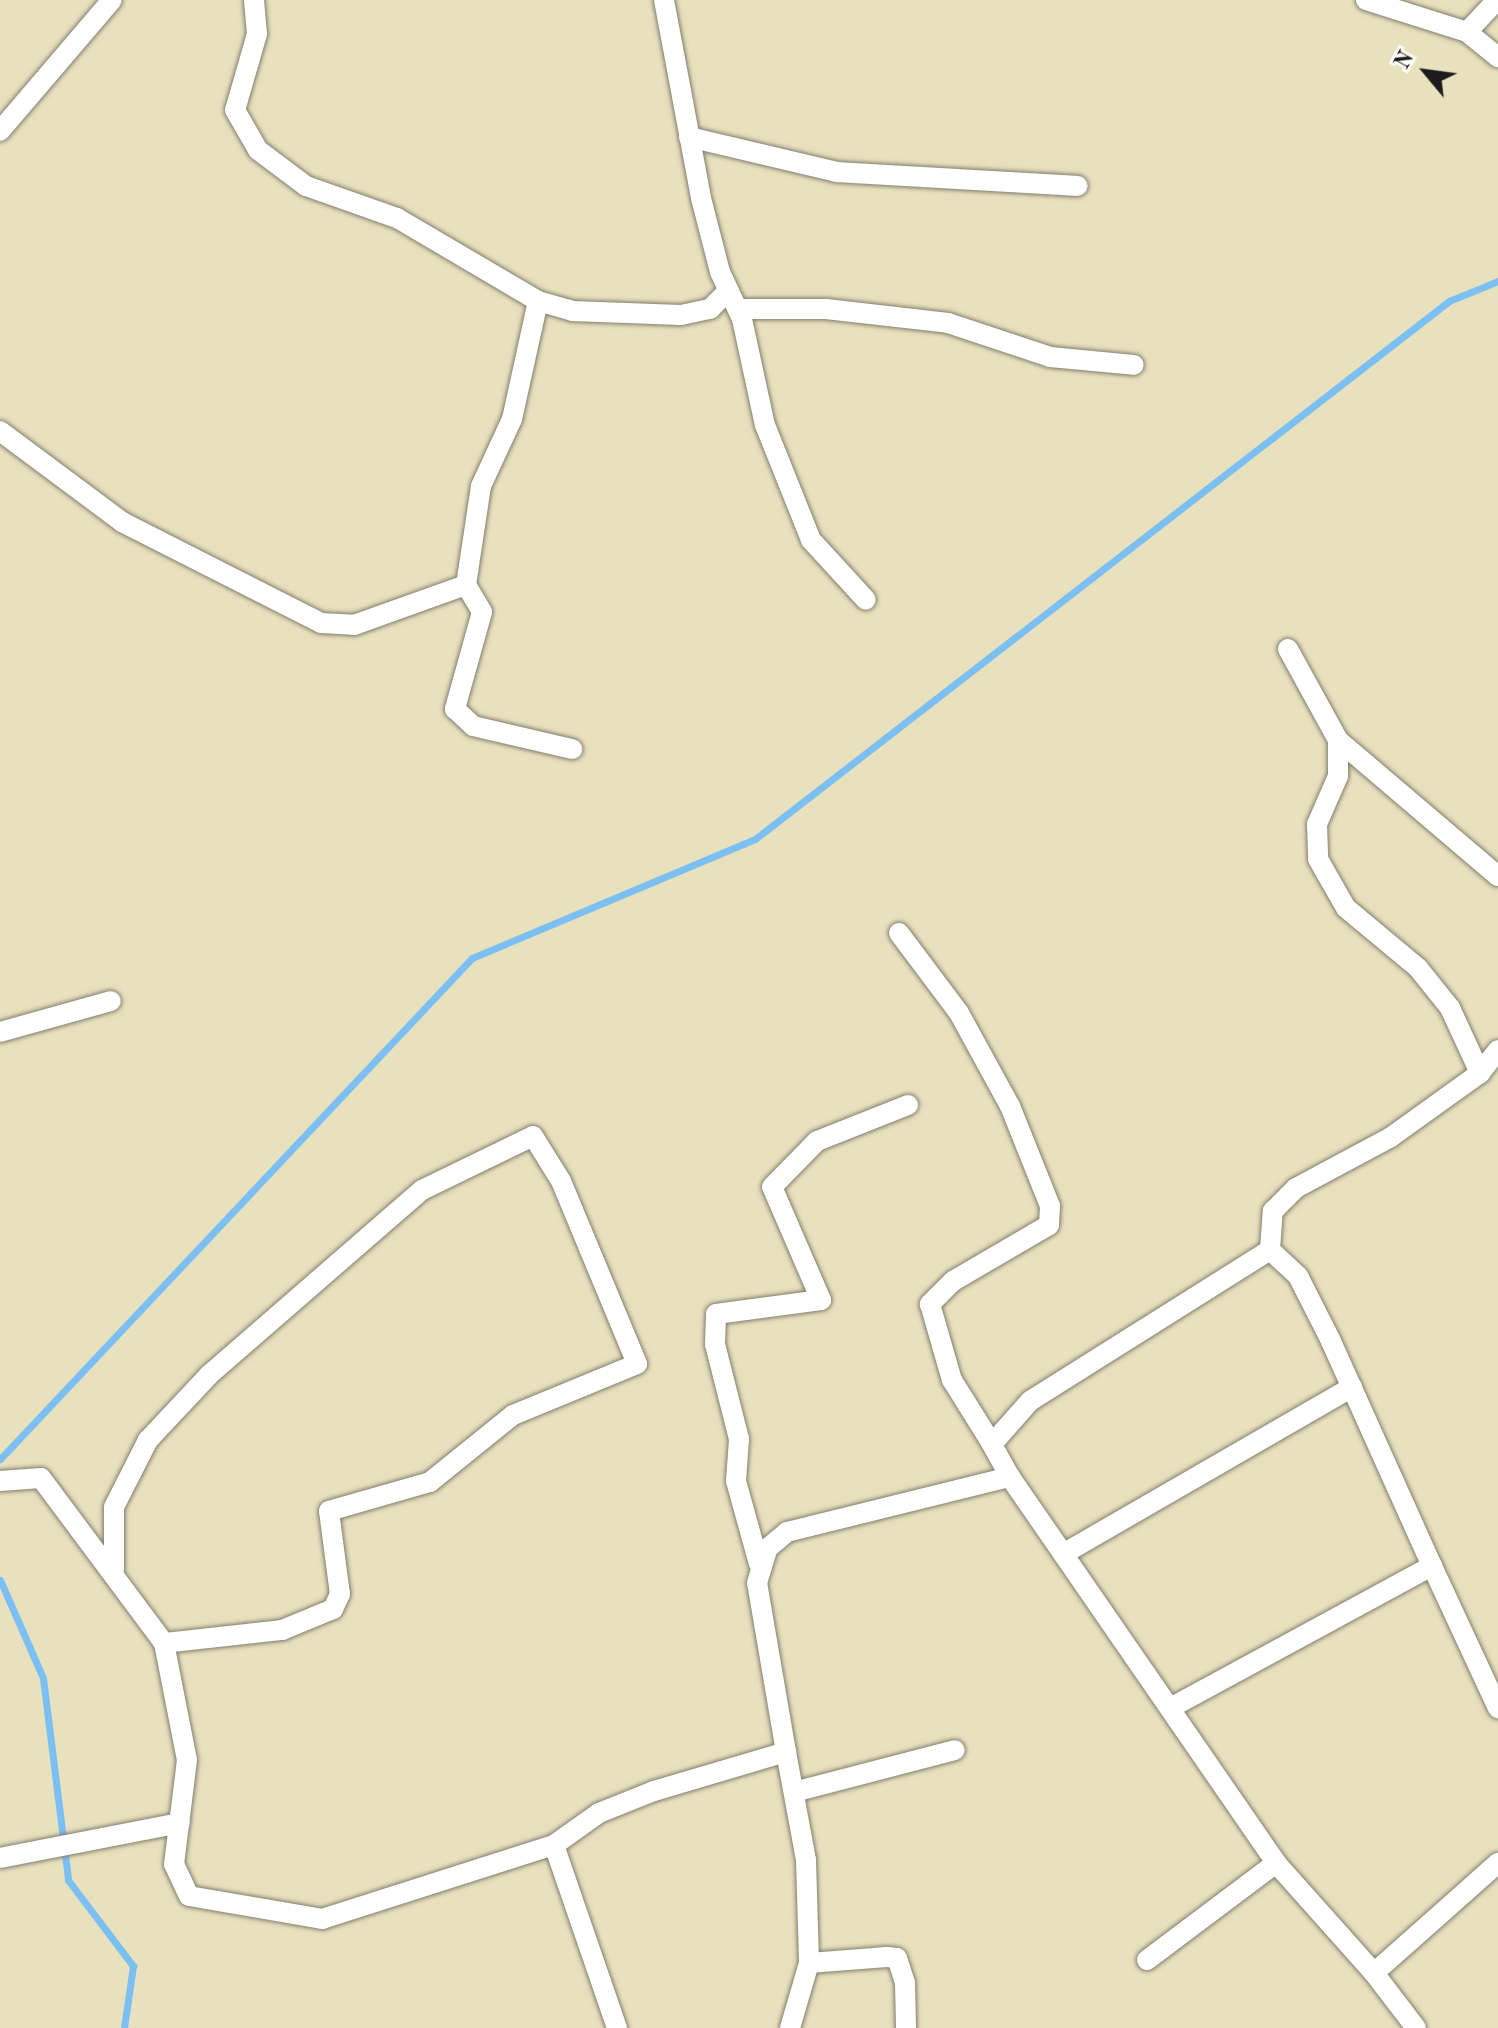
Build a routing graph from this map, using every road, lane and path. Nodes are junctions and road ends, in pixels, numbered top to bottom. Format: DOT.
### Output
graph roads {
  1 [pos="112,0"];
  2 [pos="254,0"];
  3 [pos="664,0"];
  4 [pos="1366,0"];
  5 [pos="1497,0"];
  6 [pos="1467,32"];
  7 [pos="1498,57"];
  8 [pos="0,131"];
  9 [pos="689,137"];
  10 [pos="1078,186"];
  11 [pos="733,300"];
  12 [pos="538,301"];
  13 [pos="1134,365"];
  14 [pos="0,431"];
  15 [pos="466,585"];
  16 [pos="866,600"];
  17 [pos="1288,649"];
  18 [pos="1338,740"];
  19 [pos="572,749"];
  20 [pos="1498,876"];
  21 [pos="899,933"];
  22 [pos="111,1001"];
  23 [pos="0,1032"];
  24 [pos="1498,1050"];
  25 [pos="1480,1073"];
  26 [pos="908,1105"];
  27 [pos="1270,1250"];
  28 [pos="1352,1387"];
  29 [pos="992,1444"];
  30 [pos="1010,1477"];
  31 [pos="0,1481"];
  32 [pos="1063,1554"];
  33 [pos="759,1564"];
  34 [pos="1432,1566"];
  35 [pos="114,1570"];
  36 [pos="164,1643"];
  37 [pos="1172,1707"];
  38 [pos="1498,1708"];
  39 [pos="955,1750"];
  40 [pos="786,1752"];
  41 [pos="794,1792"];
  42 [pos="180,1823"];
  43 [pos="554,1845"];
  44 [pos="0,1858"];
  45 [pos="1276,1863"];
  46 [pos="1498,1863"];
  47 [pos="1147,1960"];
  48 [pos="809,1963"];
  49 [pos="1374,1973"];
  50 [pos="617,2028"];
  51 [pos="790,2028"];
  52 [pos="906,2028"];
  53 [pos="1416,2028"];
  1 -- 8 [label="street"];
  2 -- 12 [label="street"];
  3 -- 9 [label="street"];
  4 -- 6 [label="street"];
  5 -- 6 [label="street"];
  6 -- 7 [label="street"];
  9 -- 10 [label="street"];
  9 -- 11 [label="street"];
  11 -- 12 [label="street"];
  11 -- 13 [label="street"];
  11 -- 16 [label="street"];
  12 -- 15 [label="street"];
  14 -- 15 [label="street"];
  15 -- 19 [label="street"];
  17 -- 18 [label="street"];
  18 -- 20 [label="street"];
  18 -- 25 [label="street"];
  21 -- 29 [label="street"];
  22 -- 23 [label="street"];
  24 -- 25 [label="street"];
  25 -- 27 [label="street"];
  26 -- 33 [label="street"];
  27 -- 28 [label="street"];
  27 -- 29 [label="street"];
  28 -- 32 [label="street"];
  28 -- 34 [label="street"];
  29 -- 30 [label="street"];
  30 -- 32 [label="street"];
  30 -- 33 [label="street"];
  31 -- 35 [label="street"];
  32 -- 37 [label="street"];
  33 -- 40 [label="street"];
  34 -- 37 [label="street"];
  34 -- 38 [label="street"];
  35 -- 36 [label="street"];
  35 -- 36 [label="street"];
  36 -- 42 [label="street"];
  37 -- 45 [label="street"];
  39 -- 41 [label="street"];
  40 -- 41 [label="street"];
  40 -- 43 [label="street"];
  41 -- 48 [label="street"];
  42 -- 43 [label="street"];
  42 -- 44 [label="street"];
  43 -- 50 [label="street"];
  45 -- 47 [label="street"];
  45 -- 49 [label="street"];
  46 -- 49 [label="street"];
  48 -- 51 [label="street"];
  48 -- 52 [label="street"];
  49 -- 53 [label="street"];
}
